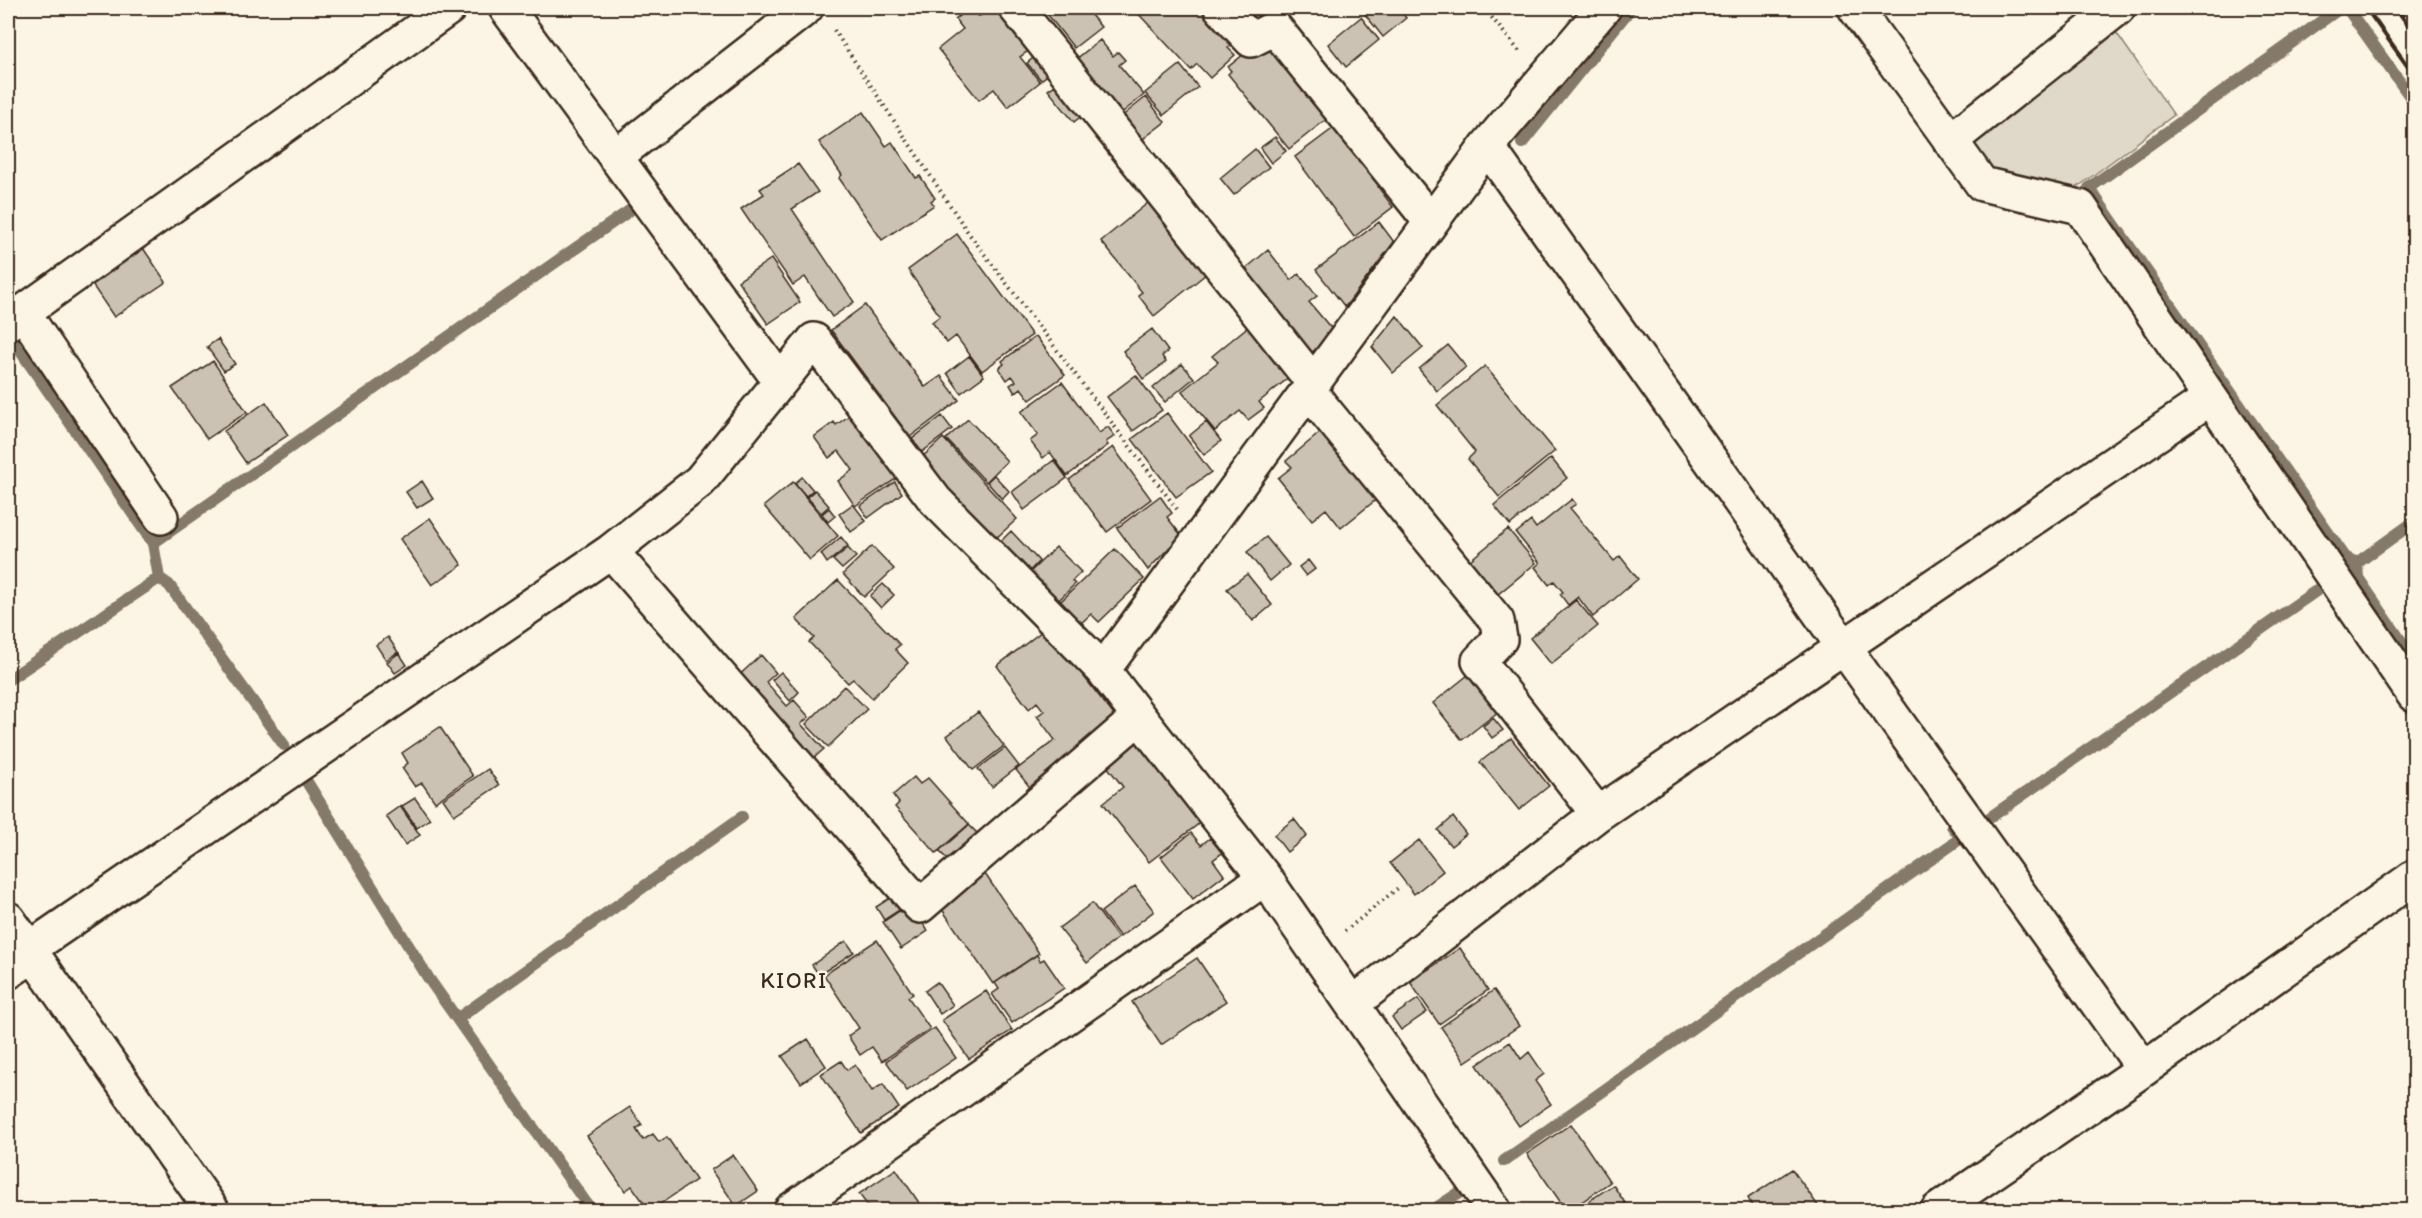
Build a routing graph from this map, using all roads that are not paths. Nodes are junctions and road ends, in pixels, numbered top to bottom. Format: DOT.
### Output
graph roads {
  1 [pos="449,8"];
  2 [pos="506,8"];
  3 [pos="806,8"];
  4 [pos="1016,8"];
  5 [pos="1221,8"];
  6 [pos="1604,8"];
  7 [pos="1855,8"];
  8 [pos="2118,8"];
  9 [pos="1950,141"];
  10 [pos="1487,146"];
  11 [pos="615,157"];
  12 [pos="1431,222"];
  13 [pos="15,317"];
  14 [pos="780,381"];
  15 [pos="1311,386"];
  16 [pos="2210,398"];
  17 [pos="162,517"];
  18 [pos="611,551"];
  19 [pos="1844,647"];
  20 [pos="1102,670"];
  21 [pos="2415,695"];
  22 [pos="1139,717"];
  23 [pos="1598,814"];
  24 [pos="2415,877"];
  25 [pos="1265,878"];
  26 [pos="8,918"];
  27 [pos="23,959"];
  28 [pos="1352,1004"];
  29 [pos="2144,1069"];
  30 [pos="212,1210"];
  31 [pos="791,1210"];
  32 [pos="1494,1210"];
  33 [pos="1938,1210"];
  1 -- 13 [label="street"];
  2 -- 11 [label="street"];
  3 -- 11 [label="street"];
  4 -- 15 [label="street"];
  5 -- 12 [label="street"];
  6 -- 10 [label="street"];
  7 -- 9 [label="street"];
  8 -- 9 [label="street"];
  9 -- 16 [label="street"];
  10 -- 12 [label="street"];
  10 -- 19 [label="street"];
  11 -- 14 [label="street"];
  12 -- 15 [label="street"];
  13 -- 17 [label="street"];
  14 -- 18 [label="street"];
  14 -- 20 [label="street"];
  15 -- 20 [label="street"];
  15 -- 23 [label="street"];
  16 -- 19 [label="street"];
  16 -- 21 [label="street"];
  18 -- 22 [label="street"];
  18 -- 27 [label="street"];
  19 -- 23 [label="street"];
  19 -- 29 [label="street"];
  20 -- 22 [label="street"];
  22 -- 25 [label="street"];
  23 -- 28 [label="street"];
  24 -- 29 [label="street"];
  25 -- 28 [label="street"];
  25 -- 31 [label="street"];
  26 -- 27 [label="street"];
  27 -- 30 [label="street"];
  28 -- 32 [label="street"];
  29 -- 33 [label="street"];
}
